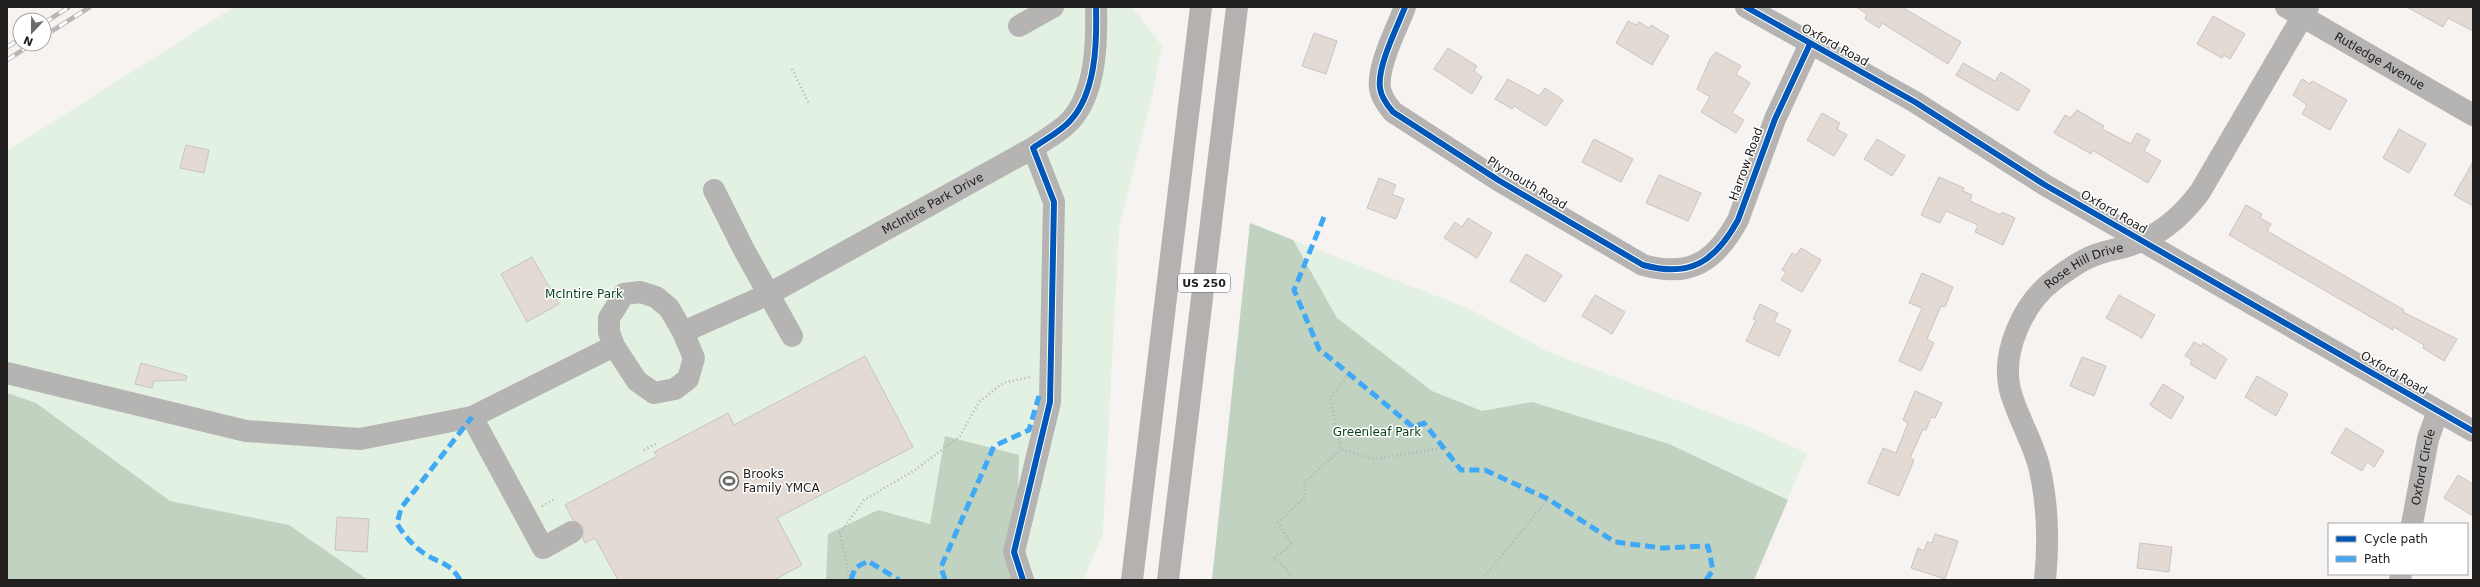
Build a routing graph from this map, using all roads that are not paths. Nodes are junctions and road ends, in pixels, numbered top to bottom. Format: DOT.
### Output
graph roads {
  1 [pos="1052,7"];
  2 [pos="1096,7"];
  3 [pos="1197,7"];
  4 [pos="1201,7"];
  5 [pos="1238,7"];
  6 [pos="1405,7"];
  7 [pos="1746,7"];
  8 [pos="2299,10"];
  9 [pos="1019,26"];
  10 [pos="1810,44"];
  11 [pos="1194,65"];
  12 [pos="2473,115"];
  13 [pos="1033,148"];
  14 [pos="714,190"];
  15 [pos="2142,241"];
  16 [pos="1680,270"];
  17 [pos="768,294"];
  18 [pos="683,332"];
  19 [pos="792,336"];
  20 [pos="614,346"];
  21 [pos="7,373"];
  22 [pos="2438,411"];
  23 [pos="472,417"];
  24 [pos="2473,431"];
  25 [pos="2412,523"];
  26 [pos="572,532"];
  27 [pos="1023,580"];
  28 [pos="1132,580"];
  29 [pos="1168,580"];
  30 [pos="2045,580"];
  1 -- 9 [label="street"];
  2 -- 13 [label="street, McIntire Park Drive"];
  3 -- 11 [label="highway"];
  4 -- 11 [label="highway, US 250"];
  5 -- 29 [label="highway, US 250"];
  6 -- 16 [label="street, Plymouth Road"];
  7 -- 10 [label="street, Oxford Road"];
  8 -- 12 [label="street, Rutledge Avenue"];
  8 -- 15 [label="street, Rose Hill Drive"];
  10 -- 15 [label="street, Oxford Road"];
  10 -- 16 [label="street, Harrow Road"];
  11 -- 28 [label="highway, US 250"];
  13 -- 17 [label="street, McIntire Park Drive"];
  13 -- 27 [label="street"];
  14 -- 17 [label="street"];
  15 -- 22 [label="street, Oxford Road"];
  15 -- 30 [label="street, Rose Hill Drive"];
  17 -- 18 [label="street, McIntire Park Drive"];
  17 -- 19 [label="street"];
  18 -- 20 [label="street"];
  18 -- 20 [label="street"];
  20 -- 23 [label="street"];
  21 -- 23 [label="street"];
  22 -- 24 [label="street, Oxford Road"];
  22 -- 25 [label="street, Oxford Circle"];
  23 -- 26 [label="street"];
}
